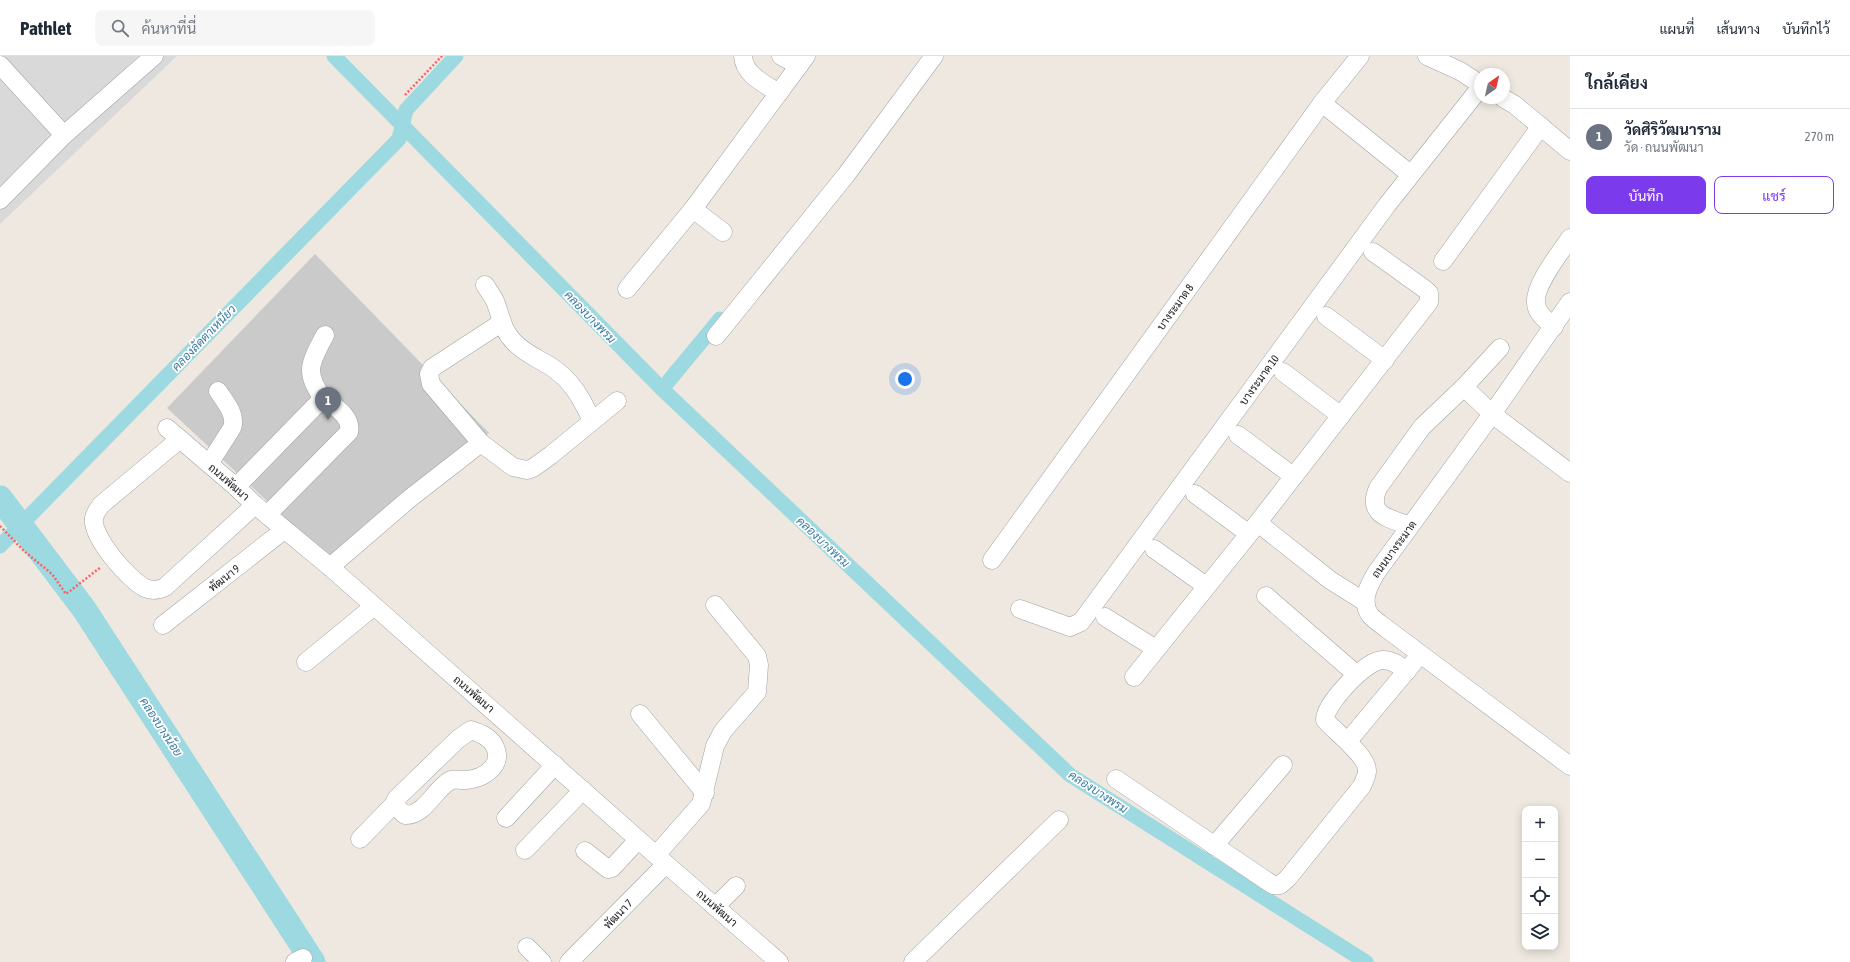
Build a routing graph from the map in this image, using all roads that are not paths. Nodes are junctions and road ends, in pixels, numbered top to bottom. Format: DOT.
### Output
graph roads {
  1 [pos="154,56"];
  2 [pos="743,56"];
  3 [pos="781,56"];
  4 [pos="934,56"];
  5 [pos="1360,56"];
  6 [pos="1427,56"];
  7 [pos="1448,60"];
  8 [pos="802,61"];
  9 [pos="0,65"];
  10 [pos="1474,80"];
  11 [pos="779,93"];
  12 [pos="1474,95"];
  13 [pos="1322,103"];
  14 [pos="1510,103"];
  15 [pos="1541,126"];
  16 [pos="64,135"];
  17 [pos="1570,151"];
  18 [pos="1410,174"];
  19 [pos="0,200"];
  20 [pos="693,209"];
  21 [pos="723,232"];
  22 [pos="1570,238"];
  23 [pos="1373,252"];
  24 [pos="1443,261"];
  25 [pos="485,285"];
  26 [pos="627,289"];
  27 [pos="1570,302"];
  28 [pos="1326,316"];
  29 [pos="501,323"];
  30 [pos="1554,327"];
  31 [pos="325,335"];
  32 [pos="716,336"];
  33 [pos="1500,348"];
  34 [pos="1385,360"];
  35 [pos="1283,372"];
  36 [pos="1464,387"];
  37 [pos="218,391"];
  38 [pos="323,398"];
  39 [pos="617,401"];
  40 [pos="1492,414"];
  41 [pos="1341,416"];
  42 [pos="592,421"];
  43 [pos="1238,435"];
  44 [pos="481,443"];
  45 [pos="209,464"];
  46 [pos="1570,473"];
  47 [pos="1294,476"];
  48 [pos="236,487"];
  49 [pos="1195,494"];
  50 [pos="261,510"];
  51 [pos="1410,526"];
  52 [pos="1254,528"];
  53 [pos="284,530"];
  54 [pos="1154,549"];
  55 [pos="992,560"];
  56 [pos="330,567"];
  57 [pos="1206,586"];
  58 [pos="1266,596"];
  59 [pos="1365,602"];
  60 [pos="715,605"];
  61 [pos="374,607"];
  62 [pos="1020,609"];
  63 [pos="1106,617"];
  64 [pos="163,625"];
  65 [pos="1156,649"];
  66 [pos="1419,654"];
  67 [pos="306,662"];
  68 [pos="1407,671"];
  69 [pos="1356,674"];
  70 [pos="1134,677"];
  71 [pos="640,714"];
  72 [pos="507,724"];
  73 [pos="490,739"];
  74 [pos="1348,741"];
  75 [pos="441,754"];
  76 [pos="555,766"];
  77 [pos="1283,766"];
  78 [pos="1570,766"];
  79 [pos="455,779"];
  80 [pos="1116,779"];
  81 [pos="583,790"];
  82 [pos="705,793"];
  83 [pos="395,804"];
  84 [pos="506,818"];
  85 [pos="1059,820"];
  86 [pos="360,839"];
  87 [pos="638,840"];
  88 [pos="1214,846"];
  89 [pos="524,850"];
  90 [pos="586,851"];
  91 [pos="661,860"];
  92 [pos="736,886"];
  93 [pos="715,907"];
  94 [pos="527,947"];
  95 [pos="542,962"];
  96 [pos="569,962"];
  97 [pos="779,962"];
  98 [pos="913,962"];
  1 -- 16 [label="street"];
  2 -- 11 [label="street"];
  3 -- 8 [label="street"];
  4 -- 32 [label="street"];
  5 -- 13 [label="street, บางระมาด 8"];
  6 -- 7 [label="street"];
  7 -- 10 [label="street"];
  8 -- 11 [label="street"];
  9 -- 16 [label="street"];
  11 -- 20 [label="street"];
  12 -- 18 [label="street, บางระมาด 10"];
  13 -- 18 [label="street"];
  13 -- 55 [label="street, บางระมาด 8"];
  14 -- 15 [label="street"];
  15 -- 17 [label="street"];
  15 -- 24 [label="street"];
  16 -- 19 [label="street"];
  18 -- 62 [label="street, บางระมาด 10"];
  20 -- 21 [label="street"];
  20 -- 26 [label="street"];
  22 -- 30 [label="street"];
  23 -- 34 [label="street"];
  25 -- 29 [label="street"];
  27 -- 30 [label="street, ถนนบางระมาด"];
  28 -- 34 [label="street"];
  29 -- 42 [label="street"];
  29 -- 44 [label="street"];
  30 -- 40 [label="street, ถนนบางระมาด"];
  31 -- 38 [label="street"];
  33 -- 36 [label="street"];
  34 -- 41 [label="street"];
  35 -- 41 [label="street"];
  36 -- 40 [label="street"];
  36 -- 51 [label="street"];
  37 -- 45 [label="street"];
  38 -- 48 [label="street"];
  38 -- 50 [label="street"];
  39 -- 42 [label="street"];
  40 -- 46 [label="street"];
  40 -- 51 [label="street, ถนนบางระมาด"];
  41 -- 47 [label="street"];
  42 -- 44 [label="street"];
  43 -- 47 [label="street"];
  44 -- 56 [label="street"];
  45 -- 48 [label="street, ถนนพัฒนา"];
  45 -- 50 [label="street, ถนนพัฒนา"];
  47 -- 52 [label="street"];
  48 -- 50 [label="street, ถนนพัฒนา"];
  49 -- 52 [label="street"];
  50 -- 53 [label="street, ถนนพัฒนา"];
  51 -- 59 [label="street, ถนนบางระมาด"];
  52 -- 57 [label="street"];
  52 -- 59 [label="street"];
  53 -- 56 [label="street, ถนนพัฒนา"];
  53 -- 64 [label="street, พัฒนา 9"];
  54 -- 57 [label="street"];
  56 -- 61 [label="street, ถนนพัฒนา"];
  57 -- 65 [label="street"];
  58 -- 69 [label="street"];
  59 -- 66 [label="street"];
  60 -- 82 [label="street, พัฒนา 7"];
  61 -- 67 [label="street"];
  61 -- 72 [label="street, ถนนพัฒนา"];
  63 -- 65 [label="street"];
  65 -- 70 [label="street"];
  66 -- 68 [label="street"];
  66 -- 78 [label="street"];
  68 -- 69 [label="street"];
  68 -- 74 [label="street"];
  69 -- 74 [label="street"];
  71 -- 82 [label="street"];
  72 -- 73 [label="street"];
  72 -- 76 [label="street, ถนนพัฒนา"];
  73 -- 75 [label="street"];
  73 -- 79 [label="street"];
  74 -- 88 [label="street"];
  75 -- 79 [label="street"];
  75 -- 83 [label="street"];
  76 -- 81 [label="street, ถนนพัฒนา"];
  76 -- 84 [label="street"];
  77 -- 88 [label="street"];
  79 -- 83 [label="street"];
  80 -- 88 [label="street"];
  81 -- 87 [label="street, ถนนพัฒนา"];
  81 -- 89 [label="street"];
  82 -- 91 [label="street, พัฒนา 7"];
  83 -- 86 [label="street"];
  85 -- 98 [label="street"];
  87 -- 90 [label="street"];
  87 -- 91 [label="street, ถนนพัฒนา"];
  91 -- 93 [label="street, ถนนพัฒนา"];
  91 -- 96 [label="street, พัฒนา 7"];
  92 -- 93 [label="street"];
  93 -- 97 [label="street, ถนนพัฒนา"];
  94 -- 95 [label="street"];
}
